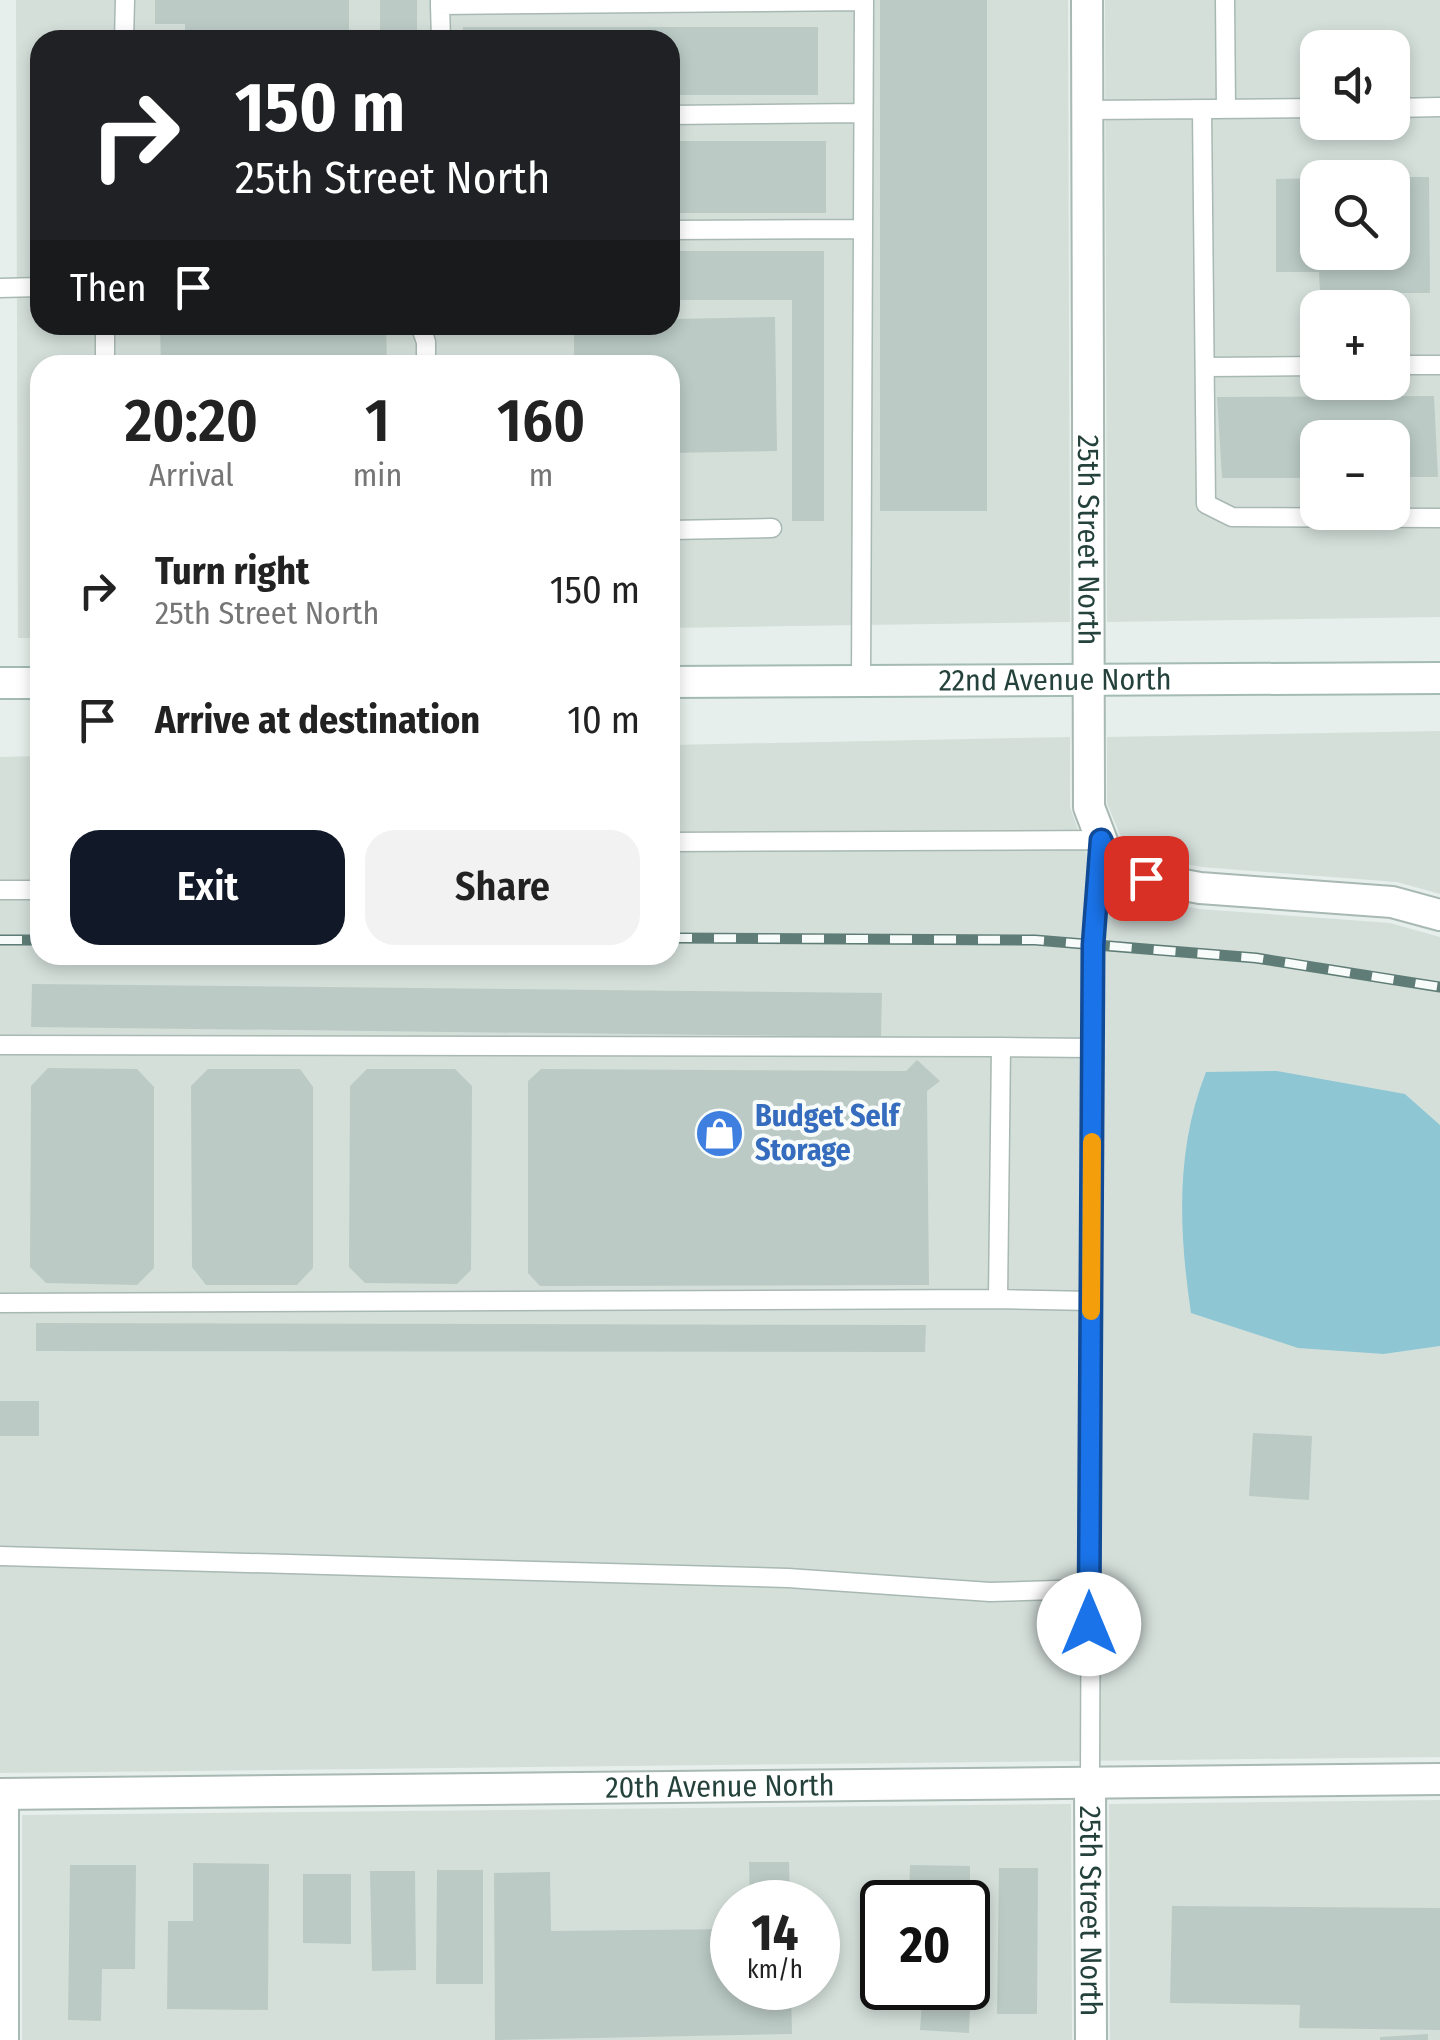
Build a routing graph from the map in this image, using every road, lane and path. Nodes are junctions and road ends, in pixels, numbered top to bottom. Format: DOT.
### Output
graph roads {
  1 [pos="124,0"];
  2 [pos="1086,0"];
  3 [pos="1225,0"];
  4 [pos="440,2"];
  5 [pos="615,2"];
  6 [pos="124,30"];
  7 [pos="441,30"];
  8 [pos="1440,107"];
  9 [pos="1226,108"];
  10 [pos="1300,108"];
  11 [pos="1410,108"];
  12 [pos="1202,109"];
  13 [pos="1088,110"];
  14 [pos="862,113"];
  15 [pos="680,115"];
  16 [pos="860,229"];
  17 [pos="680,230"];
  18 [pos="30,287"];
  19 [pos="0,288"];
  20 [pos="1410,365"];
  21 [pos="1440,365"];
  22 [pos="1300,366"];
  23 [pos="1205,367"];
  24 [pos="1440,518"];
  25 [pos="772,528"];
  26 [pos="680,530"];
  27 [pos="1440,678"];
  28 [pos="680,682"];
  29 [pos="862,682"];
  30 [pos="1088,682"];
  31 [pos="0,683"];
  32 [pos="30,683"];
  33 [pos="1101,840"];
  34 [pos="680,842"];
  35 [pos="0,890"];
  36 [pos="30,890"];
  37 [pos="1440,915"];
  38 [pos="0,1045"];
  39 [pos="1000,1047"];
  40 [pos="1092,1048"];
  41 [pos="998,1299"];
  42 [pos="1091,1302"];
  43 [pos="0,1303"];
  44 [pos="0,1556"];
  45 [pos="1089,1588"];
  46 [pos="1440,1779"];
  47 [pos="1090,1783"];
  48 [pos="2,1794"];
  49 [pos="4,2040"];
  50 [pos="1091,2040"];
  1 -- 6 [label="lane"];
  2 -- 13 [label="street, 25th Street North"];
  3 -- 9 [label="lane"];
  4 -- 5 [label="lane"];
  4 -- 7 [label="lane"];
  5 -- 14 [label="lane"];
  8 -- 11 [label="lane"];
  9 -- 10 [label="lane"];
  9 -- 12 [label="lane"];
  12 -- 13 [label="lane"];
  12 -- 23 [label="lane"];
  13 -- 30 [label="street, 25th Street North"];
  14 -- 15 [label="lane"];
  14 -- 16 [label="lane"];
  16 -- 17 [label="lane"];
  16 -- 29 [label="lane"];
  18 -- 19 [label="lane"];
  20 -- 21 [label="lane"];
  22 -- 23 [label="lane"];
  23 -- 24 [label="lane"];
  25 -- 26 [label="lane"];
  27 -- 30 [label="street, 22nd Avenue North"];
  28 -- 29 [label="street, 22nd Avenue North"];
  29 -- 30 [label="street, 22nd Avenue North"];
  30 -- 33 [label="street, 25th Street North"];
  31 -- 32 [label="street"];
  33 -- 34 [label="lane"];
  33 -- 37 [label="street"];
  33 -- 40 [label="lane"];
  35 -- 36 [label="lane"];
  38 -- 39 [label="lane"];
  39 -- 40 [label="lane"];
  39 -- 41 [label="lane"];
  40 -- 42 [label="lane"];
  41 -- 42 [label="lane"];
  41 -- 43 [label="lane"];
  42 -- 45 [label="lane"];
  44 -- 45 [label="lane"];
  45 -- 47 [label="lane"];
  46 -- 47 [label="street, 20th Avenue North"];
  47 -- 48 [label="street, 20th Avenue North"];
  47 -- 50 [label="street, 25th Street North"];
  48 -- 49 [label="street"];
}
